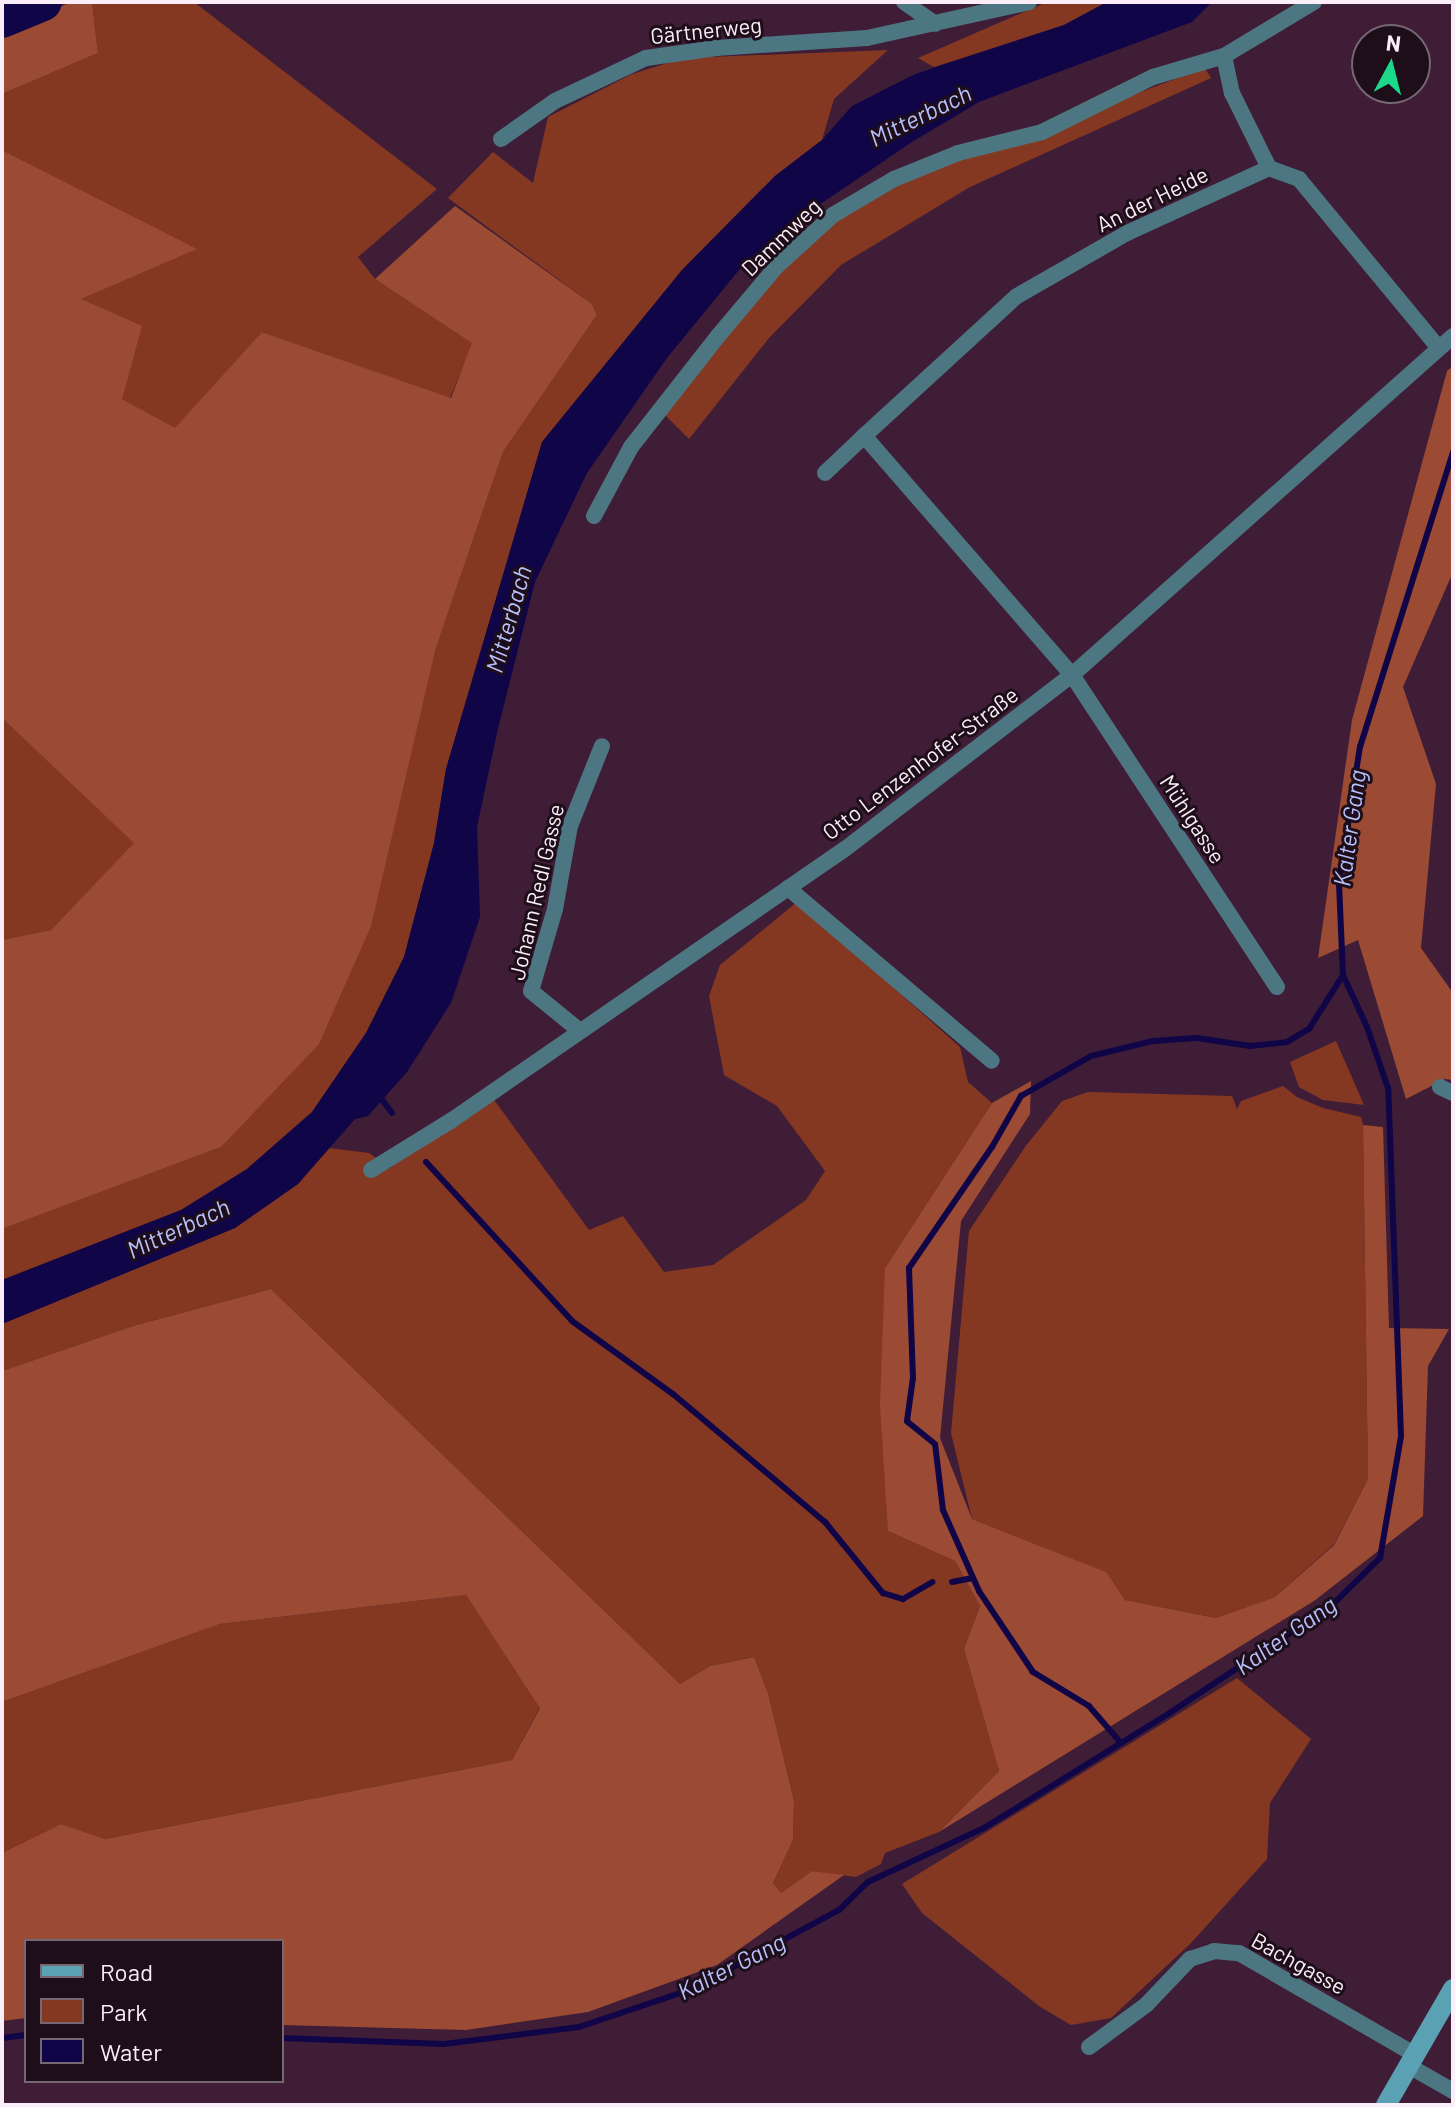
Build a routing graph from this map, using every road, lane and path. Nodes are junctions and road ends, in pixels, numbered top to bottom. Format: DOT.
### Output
graph roads {
  1 [pos="904,2"];
  2 [pos="1029,2"];
  3 [pos="1314,2"];
  4 [pos="935,24"];
  5 [pos="1224,56"];
  6 [pos="501,139"];
  7 [pos="1269,168"];
  8 [pos="1453,336"];
  9 [pos="1439,348"];
  10 [pos="864,436"];
  11 [pos="825,473"];
  12 [pos="594,516"];
  13 [pos="1072,675"];
  14 [pos="602,746"];
  15 [pos="788,888"];
  16 [pos="1277,987"];
  17 [pos="580,1031"];
  18 [pos="992,1061"];
  19 [pos="371,1170"];
  20 [pos="1453,1989"];
  21 [pos="1089,2047"];
  22 [pos="1412,2060"];
  23 [pos="1453,2091"];
  24 [pos="1386,2105"];
  1 -- 4 [label="street"];
  2 -- 4 [label="street, Gärtnerweg"];
  3 -- 5 [label="street, Dammweg"];
  4 -- 6 [label="street, Gärtnerweg"];
  5 -- 7 [label="street"];
  5 -- 12 [label="street, Dammweg"];
  7 -- 9 [label="street"];
  7 -- 10 [label="street, An der Heide"];
  8 -- 9 [label="street, Otto Lenzenhofer-Straße"];
  9 -- 13 [label="street, Otto Lenzenhofer-Straße"];
  10 -- 11 [label="street, An der Heide"];
  10 -- 13 [label="street"];
  13 -- 15 [label="street, Otto Lenzenhofer-Straße"];
  13 -- 16 [label="street, Mühlgasse"];
  14 -- 17 [label="street, Johann Redl Gasse"];
  15 -- 17 [label="street, Otto Lenzenhofer-Straße"];
  15 -- 18 [label="street"];
  17 -- 19 [label="street, Otto Lenzenhofer-Straße"];
  20 -- 22 [label="main road"];
  21 -- 22 [label="street, Bachgasse"];
  22 -- 23 [label="street, Bachgasse"];
  22 -- 24 [label="main road"];
}
